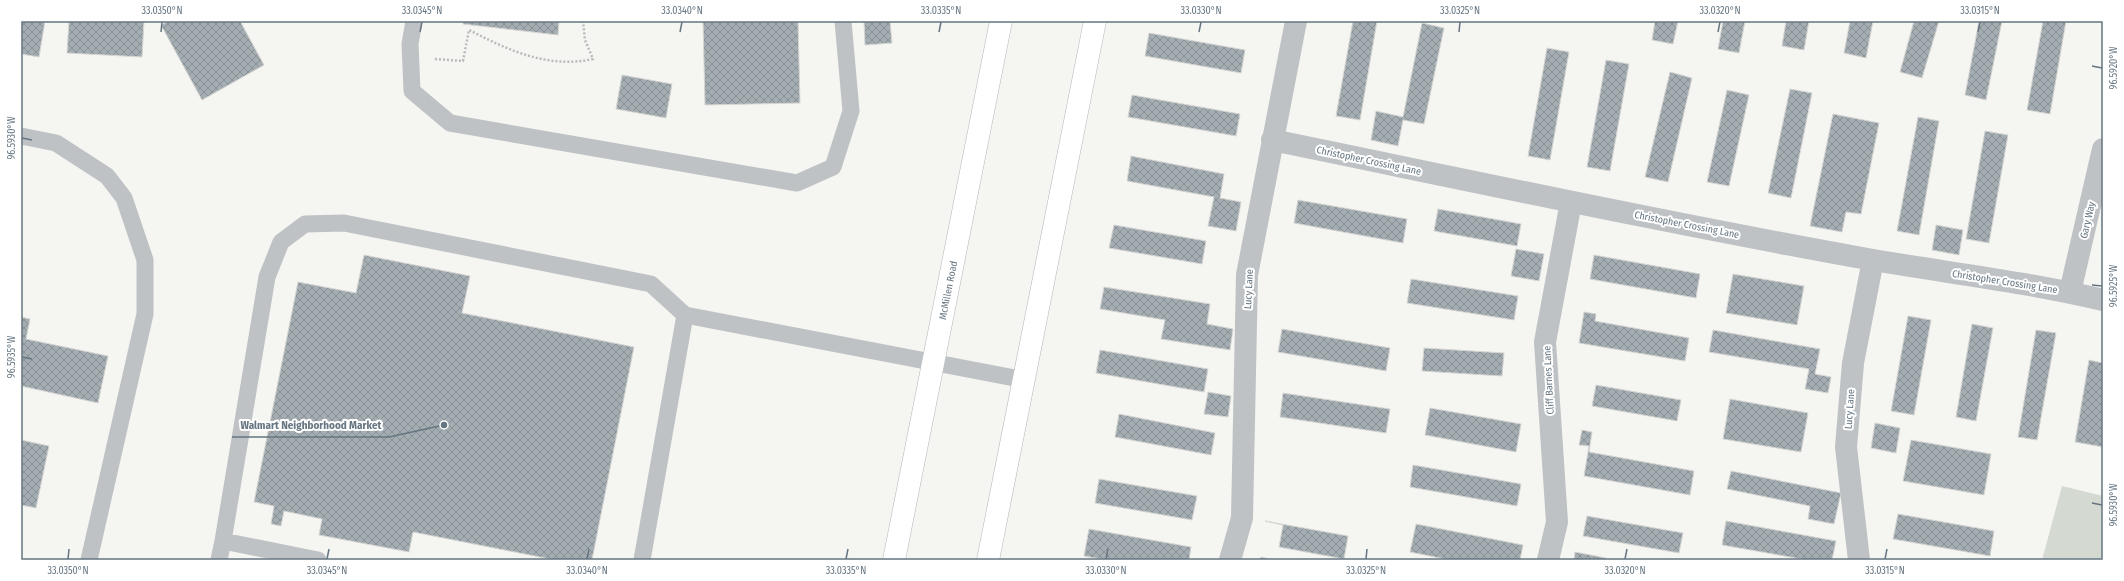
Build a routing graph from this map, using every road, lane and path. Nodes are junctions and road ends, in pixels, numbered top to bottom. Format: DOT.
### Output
graph roads {
  1 [pos="414,21"];
  2 [pos="583,21"];
  3 [pos="843,21"];
  4 [pos="1001,21"];
  5 [pos="1095,21"];
  6 [pos="1296,21"];
  7 [pos="411,58"];
  8 [pos="21,136"];
  9 [pos="1272,140"];
  10 [pos="2103,149"];
  11 [pos="1571,202"];
  12 [pos="1873,260"];
  13 [pos="2070,292"];
  14 [pos="2103,300"];
  15 [pos="685,315"];
  16 [pos="933,361"];
  17 [pos="1025,380"];
  18 [pos="223,541"];
  19 [pos="89,560"];
  20 [pos="219,560"];
  21 [pos="318,560"];
  22 [pos="642,560"];
  23 [pos="894,560"];
  24 [pos="988,560"];
  25 [pos="1230,560"];
  26 [pos="1548,560"];
  27 [pos="1859,560"];
  1 -- 7 [label="lane"];
  2 -- 7 [label="path"];
  3 -- 7 [label="lane"];
  4 -- 16 [label="main road, McMillen Road"];
  5 -- 17 [label="main road"];
  6 -- 9 [label="street, Lucy Lane"];
  8 -- 19 [label="lane"];
  9 -- 11 [label="street, Christopher Crossing Lane"];
  9 -- 25 [label="street, Lucy Lane"];
  10 -- 13 [label="street, Gary Way"];
  11 -- 12 [label="street, Christopher Crossing Lane"];
  11 -- 26 [label="street, Cliff Barnes Lane"];
  12 -- 13 [label="street, Christopher Crossing Lane"];
  12 -- 27 [label="street, Lucy Lane"];
  13 -- 14 [label="street, Christopher Crossing Lane"];
  15 -- 16 [label="lane"];
  15 -- 18 [label="lane"];
  15 -- 22 [label="lane"];
  16 -- 17 [label="lane"];
  16 -- 23 [label="main road, McMillen Road"];
  17 -- 24 [label="main road"];
  18 -- 20 [label="lane"];
  18 -- 21 [label="lane"];
}
